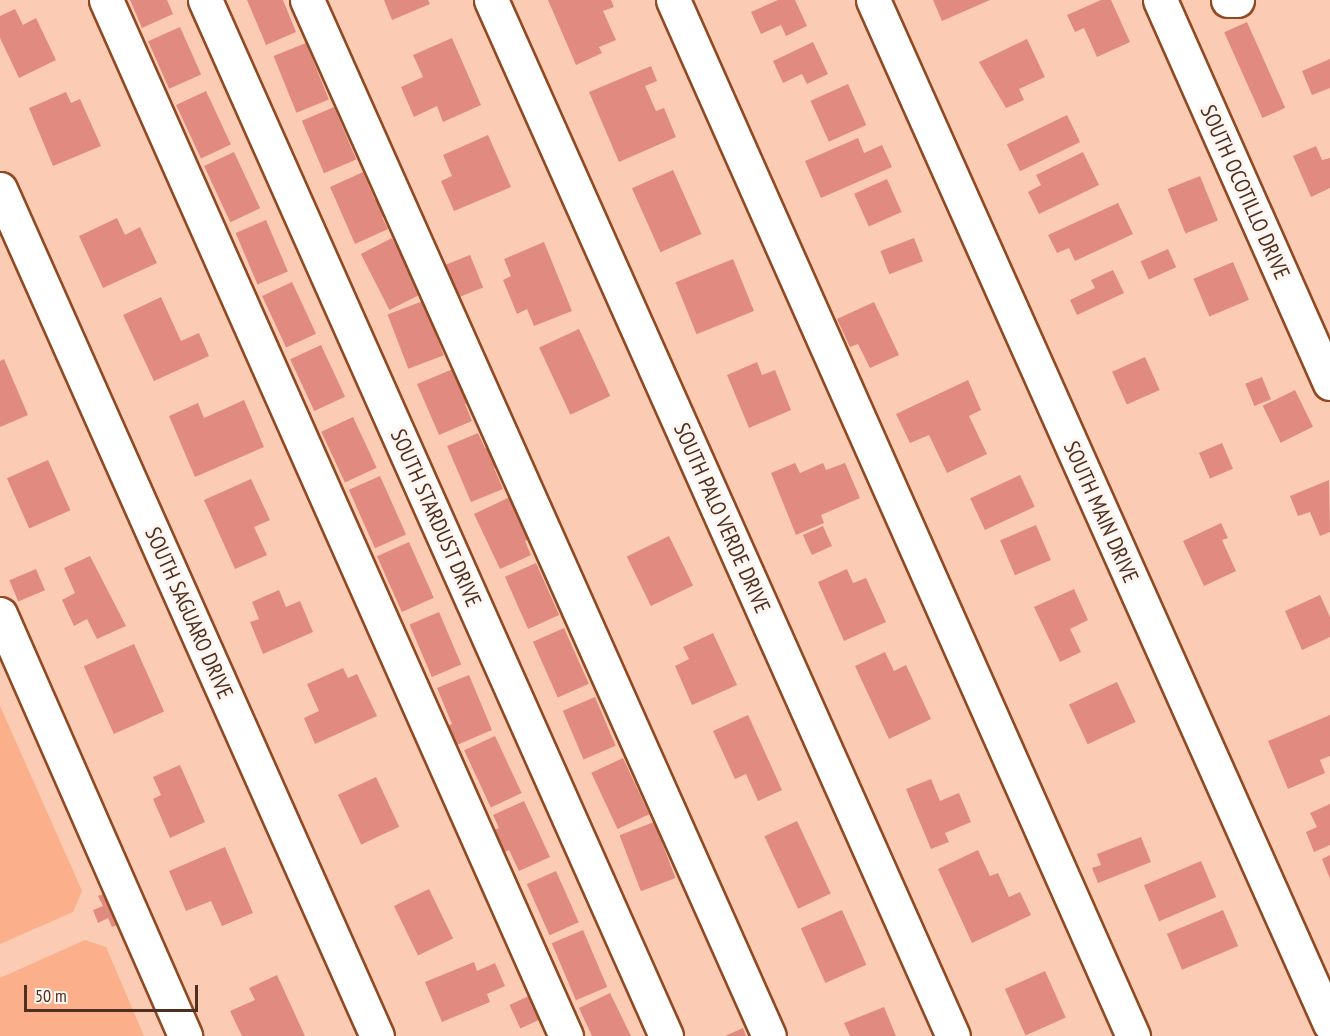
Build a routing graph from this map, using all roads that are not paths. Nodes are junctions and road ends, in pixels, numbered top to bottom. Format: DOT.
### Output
graph roads {
  1 [pos="106,0"];
  2 [pos="205,0"];
  3 [pos="307,0"];
  4 [pos="491,0"];
  5 [pos="673,0"];
  6 [pos="873,0"];
  7 [pos="1160,0"];
  8 [pos="1228,0"];
  9 [pos="1237,0"];
  10 [pos="0,189"];
  11 [pos="1330,383"];
  12 [pos="0,614"];
  13 [pos="1330,1024"];
  14 [pos="184,1036"];
  15 [pos="377,1036"];
  16 [pos="566,1036"];
  17 [pos="666,1036"];
  18 [pos="769,1036"];
  19 [pos="952,1036"];
  20 [pos="1133,1036"];
  1 -- 16 [label="street"];
  2 -- 17 [label="street, SOUTH STARDUST DRIVE"];
  3 -- 18 [label="street"];
  4 -- 19 [label="street, SOUTH PALO VERDE DRIVE"];
  5 -- 20 [label="street"];
  6 -- 13 [label="street, SOUTH MAIN DRIVE"];
  7 -- 11 [label="street, SOUTH OCOTILLO DRIVE"];
  8 -- 9 [label="street"];
  10 -- 15 [label="street, SOUTH SAGUARO DRIVE"];
  12 -- 14 [label="street"];
}
